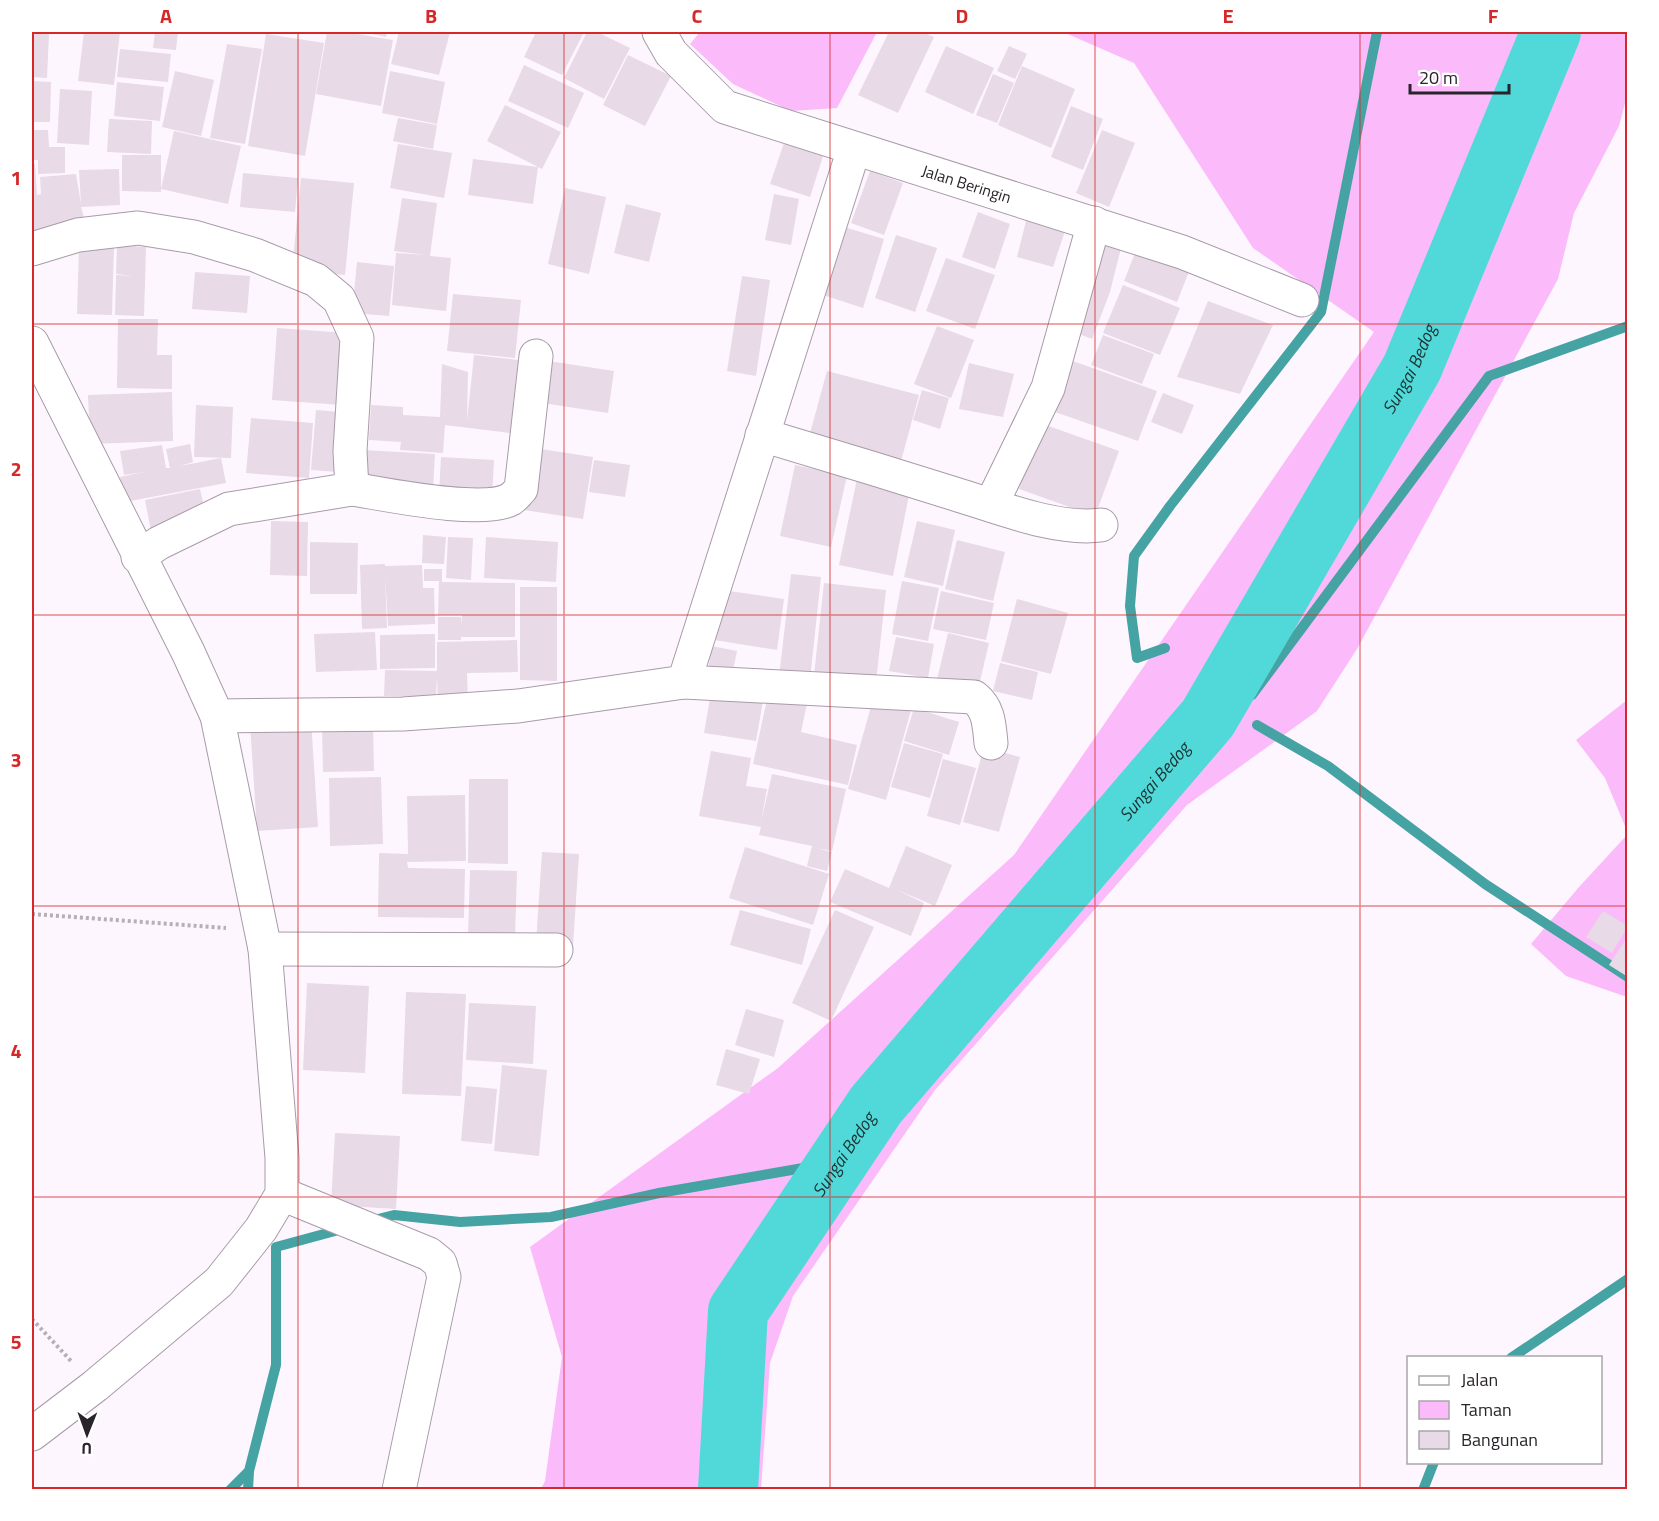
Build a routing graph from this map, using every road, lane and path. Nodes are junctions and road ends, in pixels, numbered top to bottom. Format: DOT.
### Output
graph roads {
  1 [pos="659,32"];
  2 [pos="854,149"];
  3 [pos="1094,223"];
  4 [pos="32,249"];
  5 [pos="1302,300"];
  6 [pos="32,343"];
  7 [pos="536,356"];
  8 [pos="762,435"];
  9 [pos="352,489"];
  10 [pos="991,505"];
  11 [pos="1101,525"];
  12 [pos="138,557"];
  13 [pos="684,682"];
  14 [pos="217,716"];
  15 [pos="991,743"];
  16 [pos="32,914"];
  17 [pos="264,940"];
  18 [pos="556,950"];
  19 [pos="282,1194"];
  20 [pos="32,1319"];
  21 [pos="95,1386"];
  22 [pos="32,1434"];
  23 [pos="399,1490"];
  1 -- 2 [label="street, Jalan Beringin"];
  2 -- 3 [label="street, Jalan Beringin"];
  2 -- 8 [label="street"];
  3 -- 5 [label="street, Jalan Beringin"];
  3 -- 10 [label="street"];
  4 -- 9 [label="street"];
  6 -- 12 [label="street"];
  7 -- 9 [label="street"];
  8 -- 10 [label="street"];
  8 -- 13 [label="street"];
  9 -- 12 [label="street"];
  10 -- 11 [label="street"];
  12 -- 14 [label="street"];
  13 -- 14 [label="street"];
  13 -- 15 [label="street"];
  14 -- 17 [label="street"];
  16 -- 17 [label="path"];
  17 -- 18 [label="street"];
  17 -- 19 [label="street"];
  19 -- 21 [label="street"];
  19 -- 23 [label="street"];
  20 -- 21 [label="path"];
  21 -- 22 [label="street"];
}
